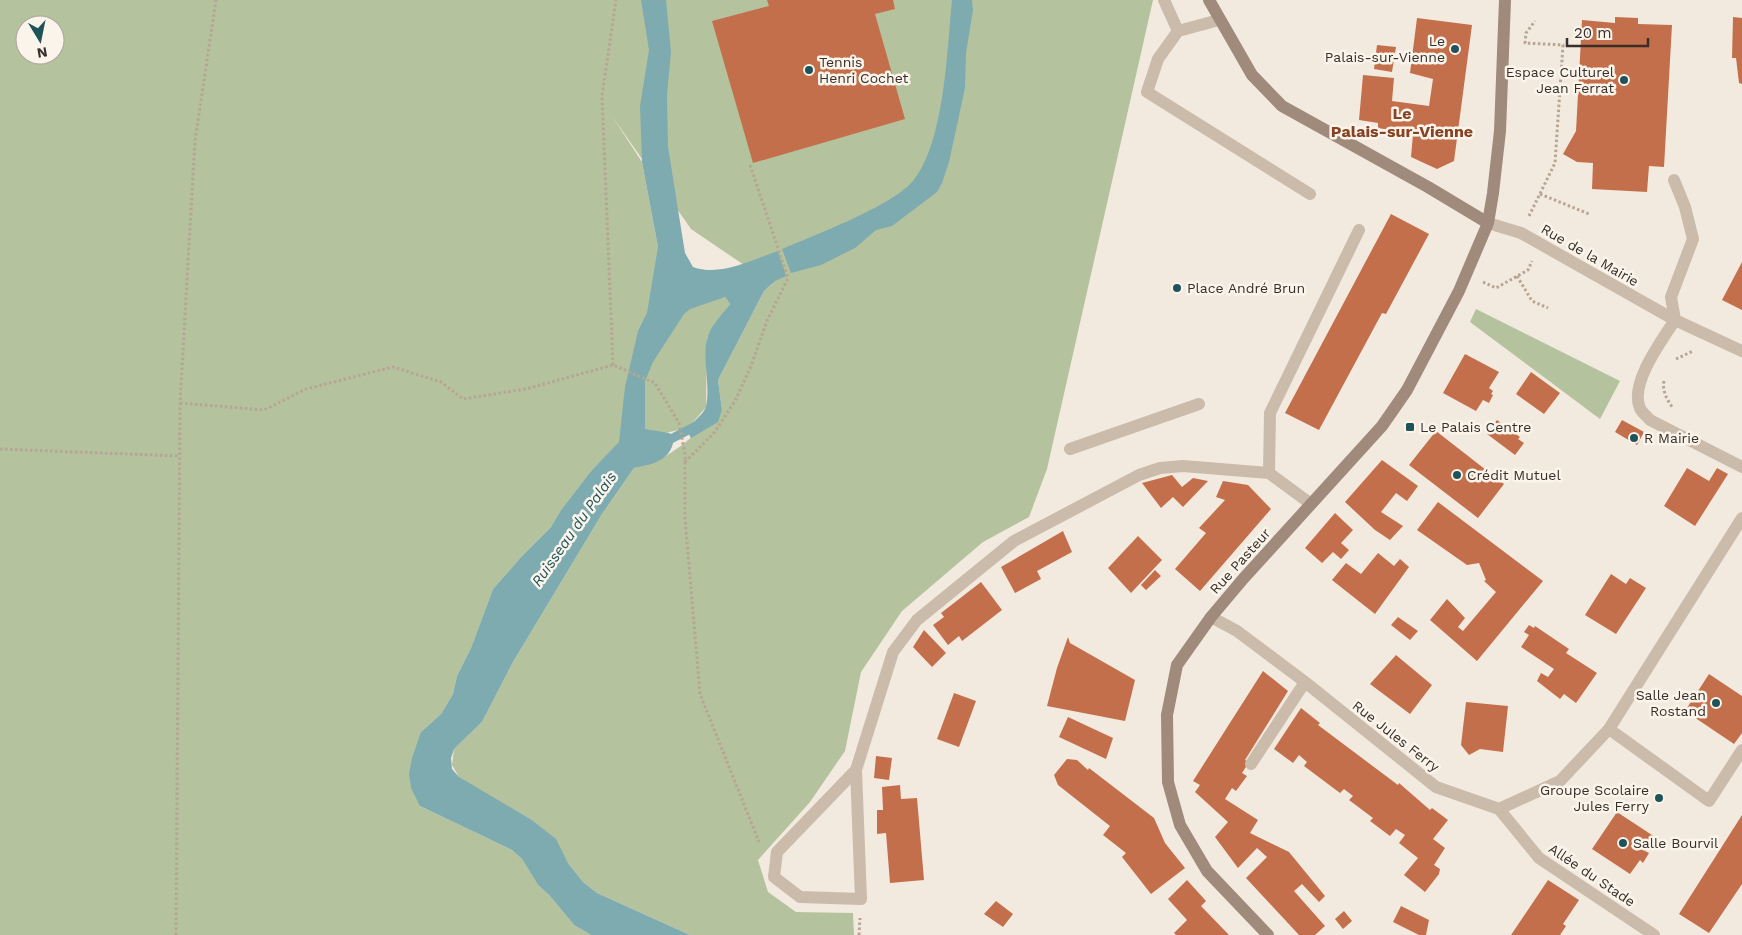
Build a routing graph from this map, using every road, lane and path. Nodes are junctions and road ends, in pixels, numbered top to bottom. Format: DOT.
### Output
graph roads {
  1 [pos="216,0"];
  2 [pos="616,0"];
  3 [pos="1164,0"];
  4 [pos="1209,0"];
  5 [pos="1505,0"];
  6 [pos="1219,20"];
  7 [pos="1535,21"];
  8 [pos="1178,31"];
  9 [pos="750,165"];
  10 [pos="1674,180"];
  11 [pos="1310,194"];
  12 [pos="1540,194"];
  13 [pos="1588,214"];
  14 [pos="1488,223"];
  15 [pos="1359,230"];
  16 [pos="1521,233"];
  17 [pos="1466,275"];
  18 [pos="1517,276"];
  19 [pos="1548,308"];
  20 [pos="1674,320"];
  21 [pos="1692,351"];
  22 [pos="1742,351"];
  23 [pos="1678,357"];
  24 [pos="613,365"];
  25 [pos="1663,386"];
  26 [pos="1666,398"];
  27 [pos="180,403"];
  28 [pos="1199,404"];
  29 [pos="0,449"];
  30 [pos="1070,449"];
  31 [pos="179,456"];
  32 [pos="685,462"];
  33 [pos="1742,467"];
  34 [pos="1269,473"];
  35 [pos="1311,504"];
  36 [pos="1742,518"];
  37 [pos="1211,617"];
  38 [pos="1305,682"];
  39 [pos="1609,729"];
  40 [pos="1742,750"];
  41 [pos="1251,764"];
  42 [pos="856,770"];
  43 [pos="1499,810"];
  44 [pos="760,847"];
  45 [pos="176,935"];
  46 [pos="1268,935"];
  47 [pos="1654,935"];
  1 -- 27 [label="path"];
  2 -- 24 [label="path"];
  3 -- 8 [label="street"];
  4 -- 6 [label="main road"];
  5 -- 14 [label="main road, Rue Pasteur"];
  6 -- 8 [label="street"];
  6 -- 14 [label="main road"];
  7 -- 12 [label="path"];
  8 -- 11 [label="street"];
  9 -- 32 [label="path"];
  10 -- 20 [label="street"];
  12 -- 13 [label="path"];
  12 -- 16 [label="path"];
  14 -- 16 [label="street, Rue de la Mairie"];
  14 -- 17 [label="main road, Rue Pasteur"];
  15 -- 34 [label="street"];
  16 -- 18 [label="path"];
  16 -- 20 [label="street, Rue de la Mairie"];
  17 -- 18 [label="path"];
  17 -- 35 [label="main road, Rue Pasteur"];
  18 -- 19 [label="path"];
  20 -- 22 [label="street, Rue de la Mairie"];
  20 -- 33 [label="street"];
  21 -- 23 [label="path"];
  24 -- 27 [label="path"];
  24 -- 32 [label="path"];
  25 -- 26 [label="path"];
  27 -- 31 [label="path"];
  28 -- 30 [label="street"];
  29 -- 31 [label="path"];
  31 -- 45 [label="path"];
  32 -- 44 [label="path"];
  34 -- 35 [label="street"];
  34 -- 42 [label="street"];
  35 -- 37 [label="main road, Rue Pasteur"];
  36 -- 39 [label="street"];
  37 -- 38 [label="street, Rue Jules Ferry"];
  37 -- 46 [label="main road, Rue Pasteur"];
  38 -- 41 [label="street"];
  38 -- 43 [label="street, Rue Jules Ferry"];
  39 -- 40 [label="street"];
  39 -- 43 [label="street"];
  42 -- 42 [label="street"];
  43 -- 47 [label="street, Allée du Stade"];
}
